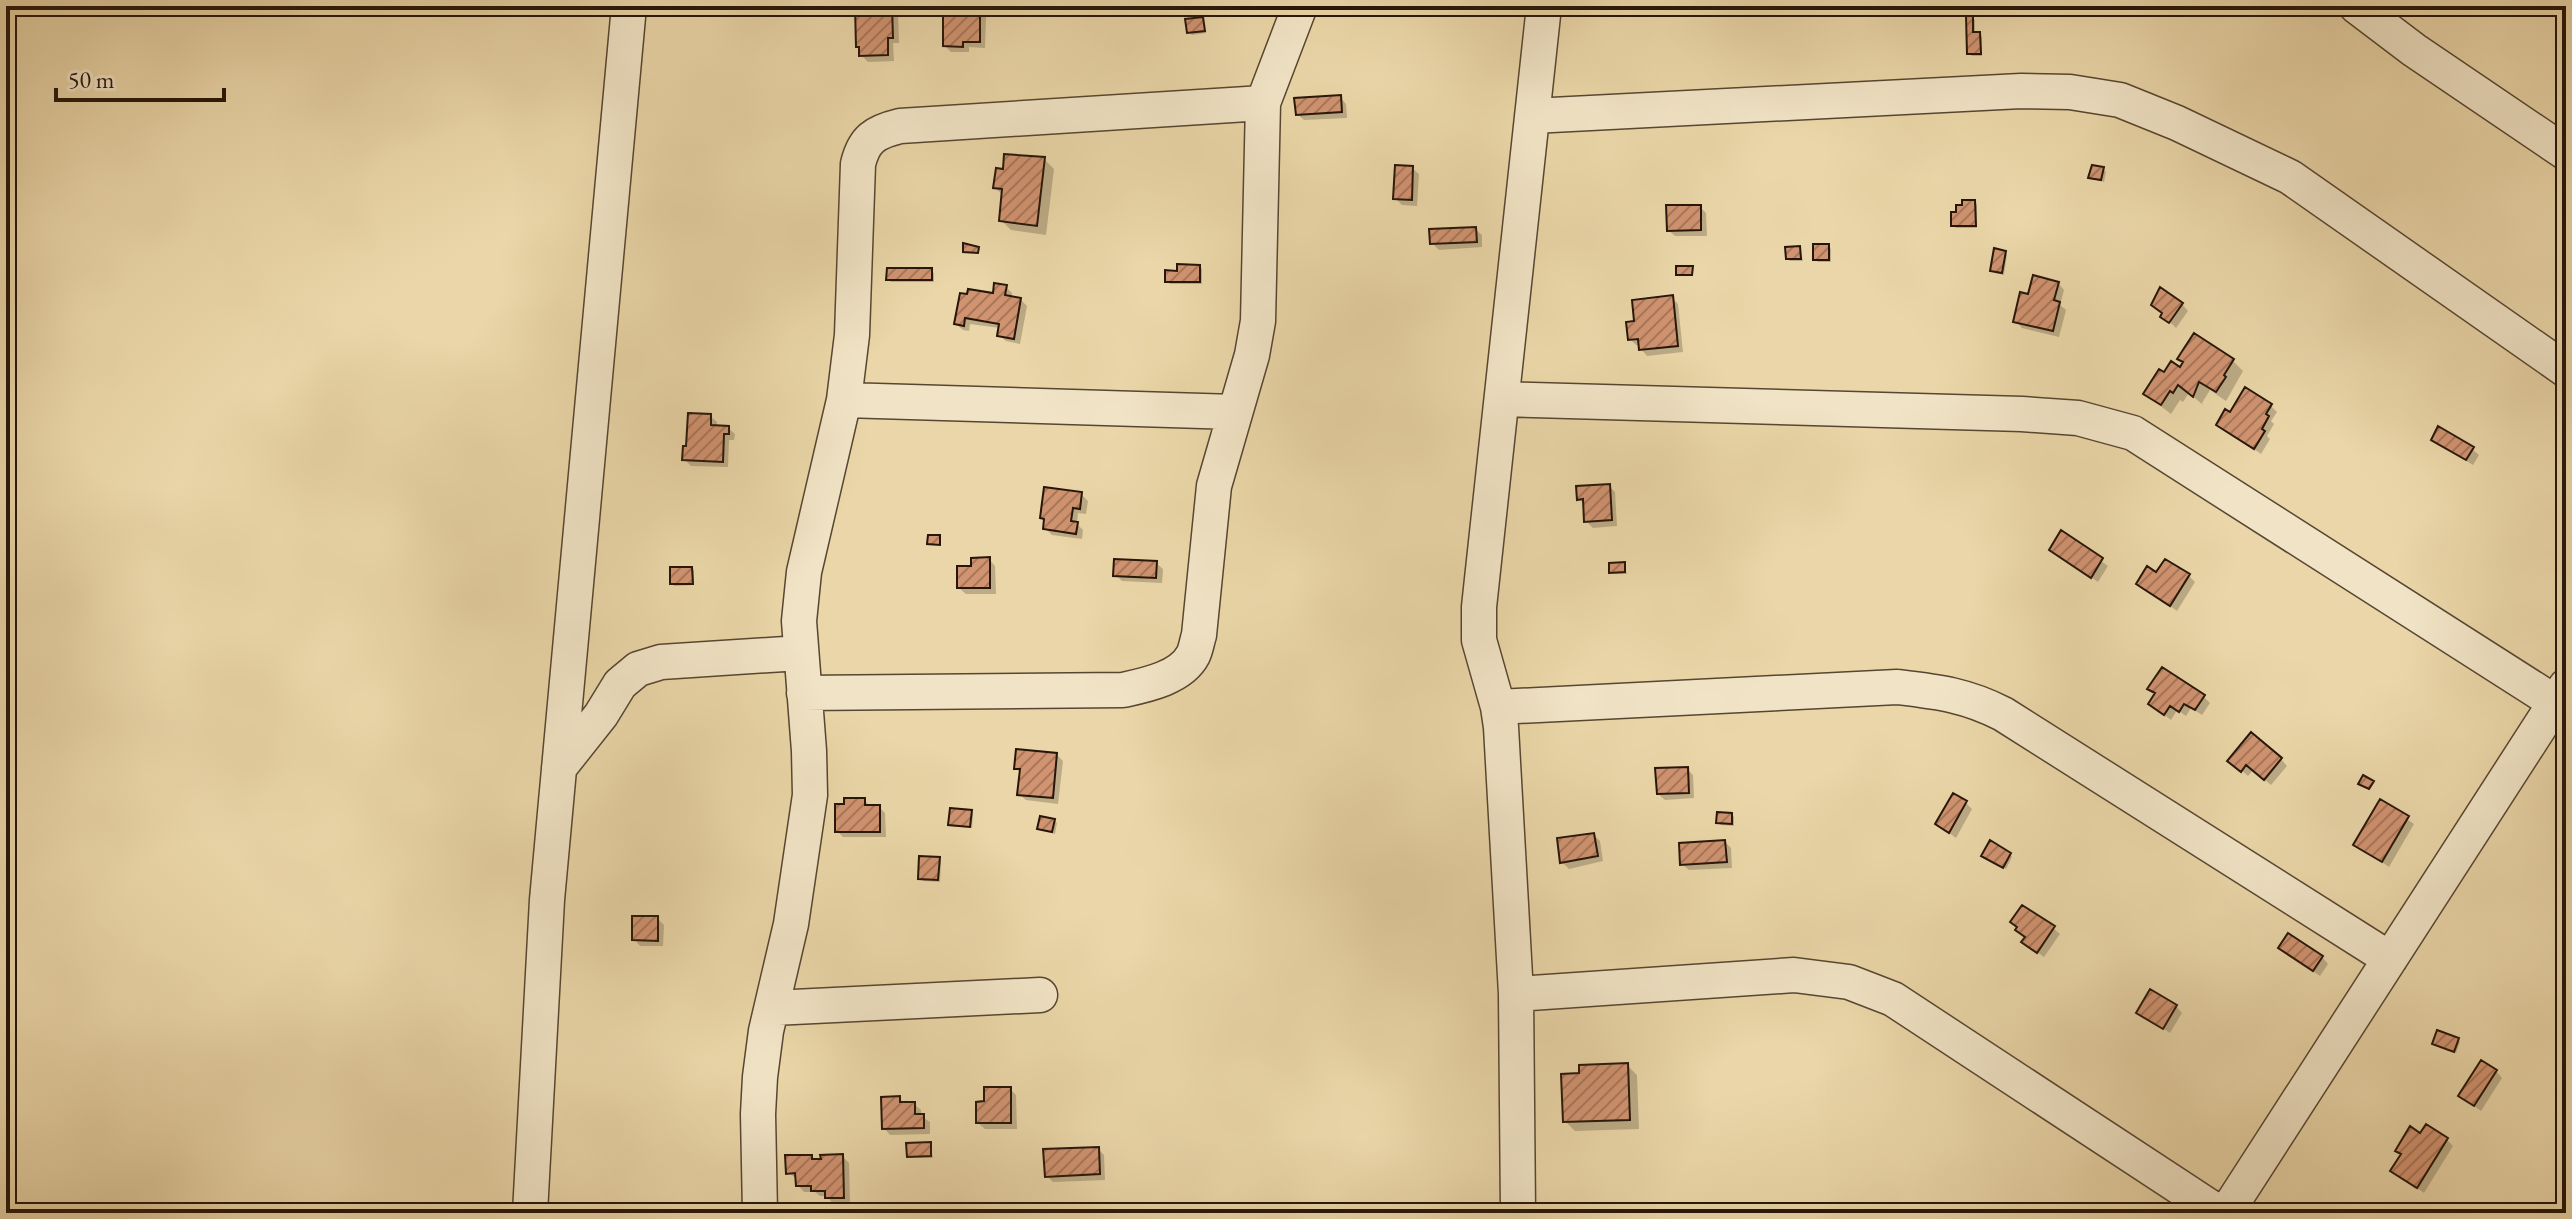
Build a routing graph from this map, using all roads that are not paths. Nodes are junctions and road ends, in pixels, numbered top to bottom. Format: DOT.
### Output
graph roads {
  1 [pos="629,6"];
  2 [pos="1300,6"];
  3 [pos="1544,6"];
  4 [pos="2356,6"];
  5 [pos="1263,103"];
  6 [pos="1532,116"];
  7 [pos="2566,153"];
  8 [pos="2566,370"];
  9 [pos="1502,399"];
  10 [pos="844,400"];
  11 [pos="1235,412"];
  12 [pos="800,653"];
  13 [pos="804,693"];
  14 [pos="2561,694"];
  15 [pos="1498,707"];
  16 [pos="559,768"];
  17 [pos="2390,959"];
  18 [pos="1516,994"];
  19 [pos="1040,995"];
  20 [pos="773,1008"];
  21 [pos="530,1213"];
  22 [pos="760,1213"];
  23 [pos="1518,1213"];
  24 [pos="2219,1213"];
  25 [pos="2226,1213"];
  1 -- 16 [label="street"];
  2 -- 5 [label="street"];
  3 -- 6 [label="street"];
  4 -- 7 [label="street"];
  5 -- 10 [label="street"];
  5 -- 11 [label="street"];
  6 -- 8 [label="street"];
  6 -- 9 [label="street"];
  9 -- 14 [label="street"];
  9 -- 15 [label="street"];
  10 -- 11 [label="street"];
  10 -- 12 [label="street"];
  11 -- 13 [label="street"];
  12 -- 13 [label="street"];
  12 -- 16 [label="street"];
  13 -- 20 [label="street"];
  14 -- 17 [label="street"];
  15 -- 17 [label="street"];
  15 -- 18 [label="street"];
  16 -- 21 [label="street"];
  17 -- 25 [label="street"];
  18 -- 23 [label="street"];
  18 -- 24 [label="street"];
  19 -- 20 [label="street"];
  20 -- 22 [label="street"];
}
